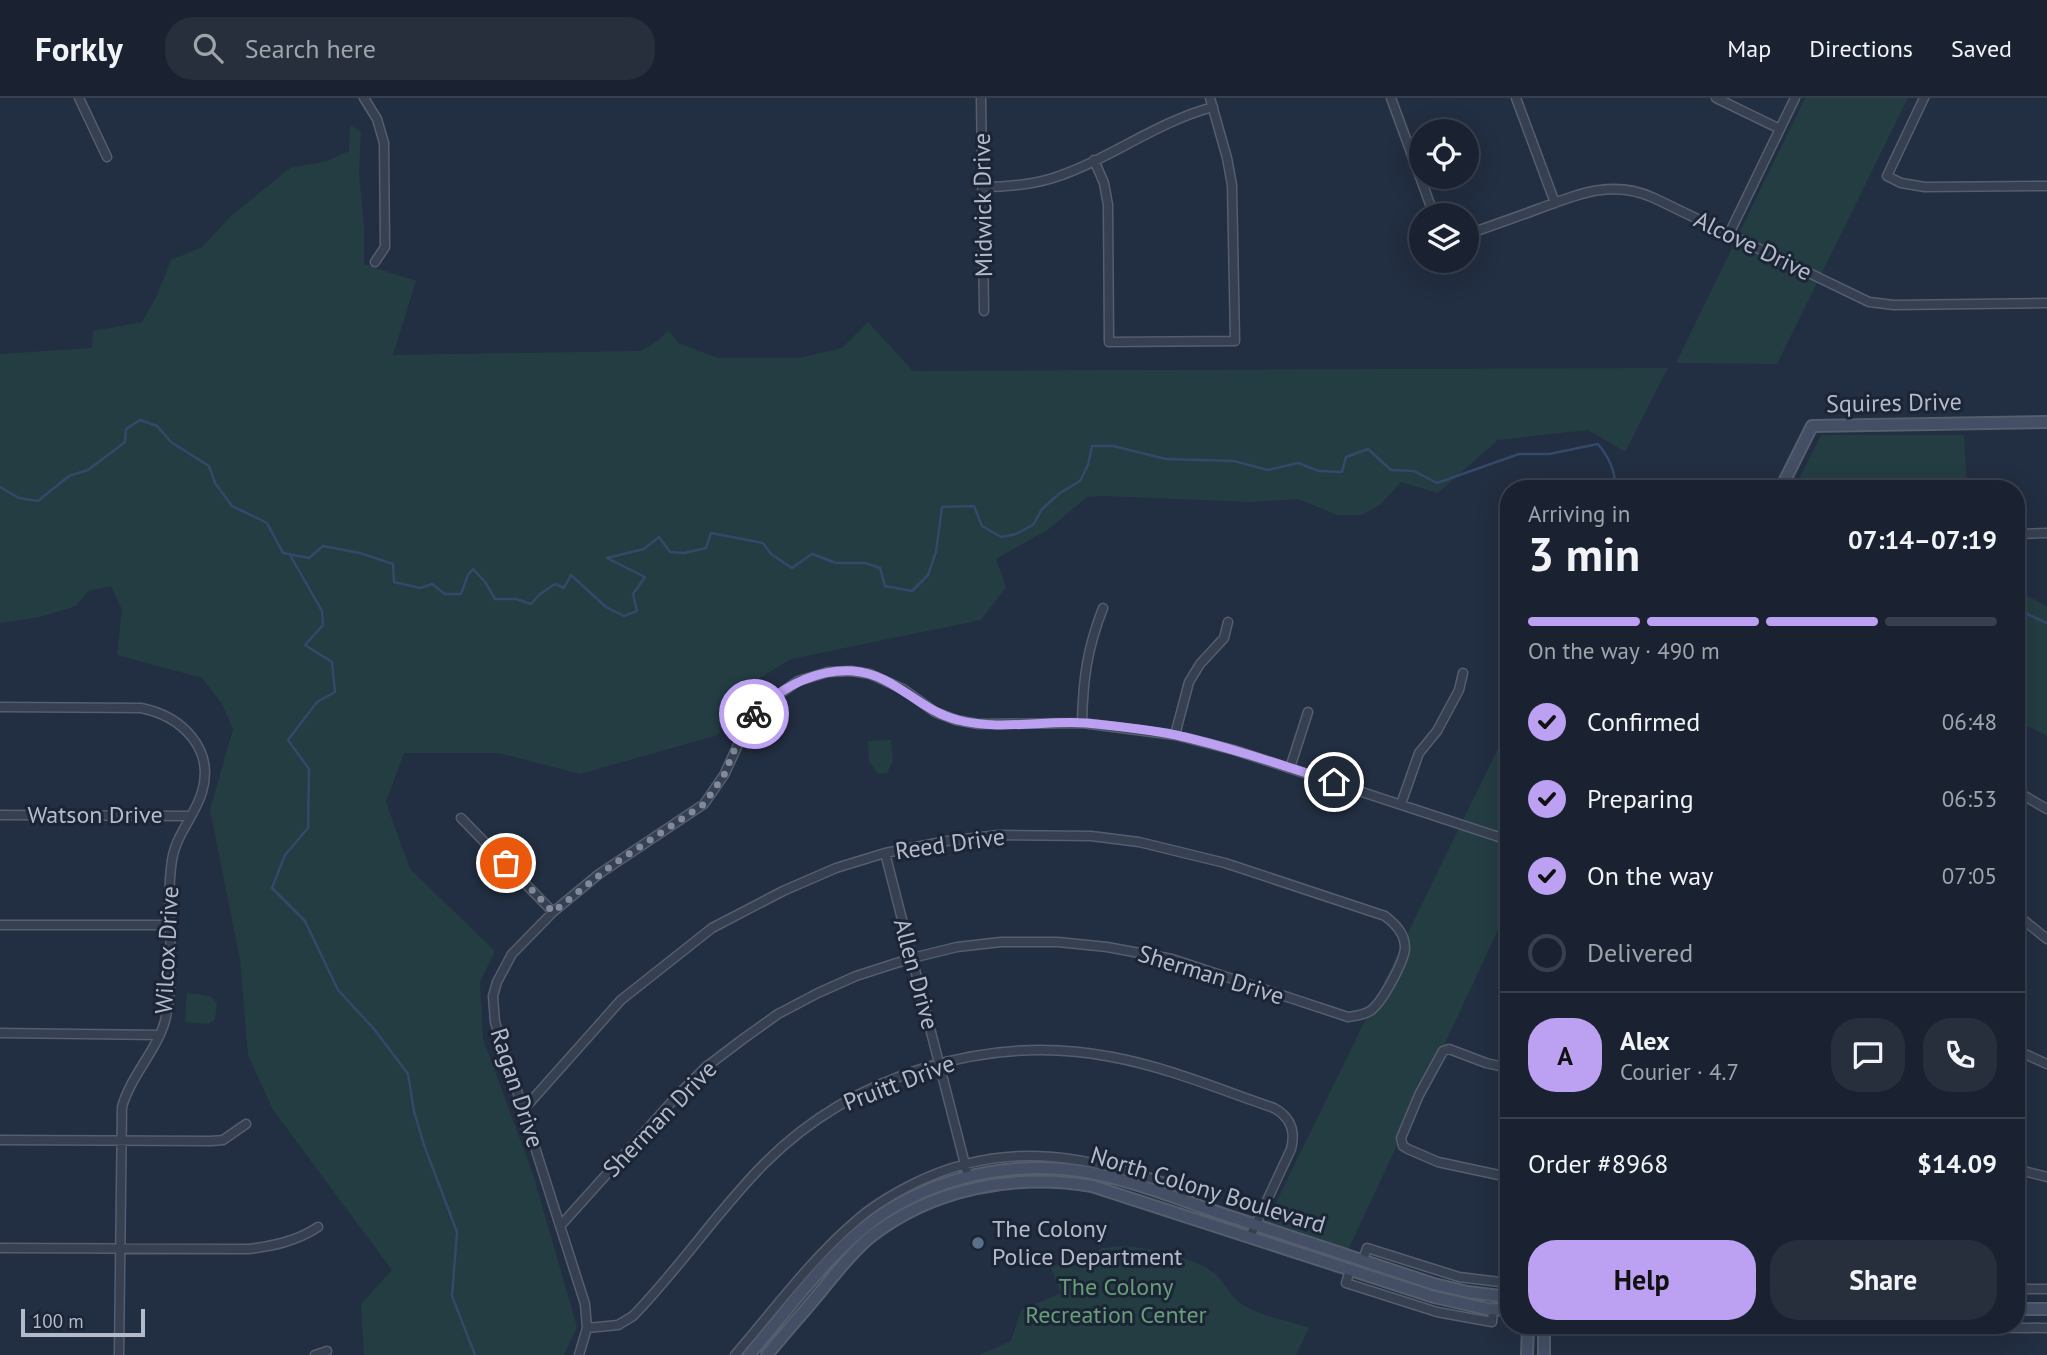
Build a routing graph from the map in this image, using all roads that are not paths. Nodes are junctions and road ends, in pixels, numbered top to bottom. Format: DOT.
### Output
graph roads {
  1 [pos="79,98"];
  2 [pos="364,98"];
  3 [pos="981,98"];
  4 [pos="1391,98"];
  5 [pos="1516,98"];
  6 [pos="1716,98"];
  7 [pos="1795,98"];
  8 [pos="1924,98"];
  9 [pos="1212,102"];
  10 [pos="1780,129"];
  11 [pos="107,158"];
  12 [pos="1094,160"];
  13 [pos="2047,186"];
  14 [pos="983,187"];
  15 [pos="1430,203"];
  16 [pos="1555,203"];
  17 [pos="1479,230"];
  18 [pos="1729,234"];
  19 [pos="374,262"];
  20 [pos="2047,303"];
  21 [pos="984,311"];
  22 [pos="2047,422"];
  23 [pos="1785,480"];
  24 [pos="2047,533"];
  25 [pos="2025,534"];
  26 [pos="1103,608"];
  27 [pos="1228,622"];
  28 [pos="1463,673"];
  29 [pos="0,707"];
  30 [pos="1308,712"];
  31 [pos="1082,723"];
  32 [pos="1175,735"];
  33 [pos="1290,768"];
  34 [pos="2025,796"];
  35 [pos="1401,804"];
  36 [pos="2047,809"];
  37 [pos="0,815"];
  38 [pos="190,816"];
  39 [pos="461,818"];
  40 [pos="1500,837"];
  41 [pos="885,853"];
  42 [pos="553,912"];
  43 [pos="2025,921"];
  44 [pos="0,925"];
  45 [pos="169,925"];
  46 [pos="2047,939"];
  47 [pos="912,958"];
  48 [pos="1393,976"];
  49 [pos="0,1033"];
  50 [pos="160,1035"];
  51 [pos="2025,1054"];
  52 [pos="939,1062"];
  53 [pos="2047,1064"];
  54 [pos="1500,1066"];
  55 [pos="524,1109"];
  56 [pos="246,1124"];
  57 [pos="0,1140"];
  58 [pos="120,1140"];
  59 [pos="966,1163"];
  60 [pos="2025,1171"];
  61 [pos="1500,1175"];
  62 [pos="968,1176"];
  63 [pos="2047,1177"];
  64 [pos="970,1189"];
  65 [pos="1181,1200"];
  66 [pos="561,1225"];
  67 [pos="1256,1225"];
  68 [pos="318,1227"];
  69 [pos="1250,1237"];
  70 [pos="0,1248"];
  71 [pos="120,1249"];
  72 [pos="1363,1261"];
  73 [pos="1500,1282"];
  74 [pos="2025,1289"];
  75 [pos="2047,1289"];
  76 [pos="1500,1296"];
  77 [pos="1500,1309"];
  78 [pos="2025,1309"];
  79 [pos="2047,1309"];
  80 [pos="587,1328"];
  81 [pos="2025,1328"];
  82 [pos="2047,1328"];
  83 [pos="1526,1334"];
  84 [pos="1544,1334"];
  85 [pos="327,1351"];
  86 [pos="119,1355"];
  87 [pos="315,1355"];
  88 [pos="579,1355"];
  89 [pos="735,1355"];
  90 [pos="749,1355"];
  91 [pos="767,1355"];
  92 [pos="1527,1355"];
  93 [pos="1544,1355"];
  1 -- 11 [label="street"];
  2 -- 19 [label="street"];
  3 -- 14 [label="street, Midwick Drive"];
  4 -- 15 [label="street"];
  5 -- 16 [label="street"];
  6 -- 10 [label="street"];
  7 -- 10 [label="street"];
  8 -- 13 [label="street"];
  9 -- 12 [label="street"];
  9 -- 12 [label="street"];
  10 -- 18 [label="street"];
  12 -- 14 [label="street"];
  14 -- 21 [label="street, Midwick Drive"];
  16 -- 17 [label="street, Alcove Drive"];
  16 -- 18 [label="street, Alcove Drive"];
  18 -- 20 [label="street, Alcove Drive"];
  22 -- 23 [label="main road, Squires Drive"];
  24 -- 25 [label="street"];
  26 -- 31 [label="street"];
  27 -- 32 [label="street"];
  28 -- 35 [label="street"];
  29 -- 38 [label="street, Wilcox Drive"];
  30 -- 33 [label="street"];
  31 -- 32 [label="street, Ragan Drive"];
  31 -- 42 [label="street, Ragan Drive"];
  32 -- 33 [label="street, Ragan Drive"];
  33 -- 35 [label="street, Ragan Drive"];
  34 -- 36 [label="street"];
  35 -- 40 [label="street, Ragan Drive"];
  37 -- 38 [label="street, Watson Drive"];
  38 -- 45 [label="street, Wilcox Drive"];
  39 -- 42 [label="street"];
  41 -- 47 [label="street, Allen Drive"];
  41 -- 48 [label="street, Reed Drive"];
  41 -- 55 [label="street, Reed Drive"];
  42 -- 55 [label="street, Ragan Drive"];
  43 -- 46 [label="street"];
  44 -- 45 [label="street"];
  45 -- 50 [label="street, Wilcox Drive"];
  47 -- 48 [label="street, Sherman Drive"];
  47 -- 52 [label="street, Allen Drive"];
  47 -- 66 [label="street, Sherman Drive"];
  49 -- 50 [label="street"];
  50 -- 58 [label="street, Wilcox Drive"];
  51 -- 53 [label="street"];
  52 -- 59 [label="street, Allen Drive"];
  52 -- 67 [label="street, Pruitt Drive"];
  52 -- 80 [label="street, Pruitt Drive"];
  54 -- 61 [label="street"];
  55 -- 66 [label="street, Ragan Drive"];
  56 -- 58 [label="street"];
  57 -- 58 [label="street"];
  58 -- 71 [label="street, Wilcox Drive"];
  59 -- 62 [label="street, Allen Drive"];
  59 -- 65 [label="street"];
  59 -- 89 [label="street"];
  60 -- 63 [label="street"];
  62 -- 64 [label="main road"];
  62 -- 65 [label="main road, North Colony Boulevard"];
  62 -- 90 [label="main road, North Colony Boulevard"];
  64 -- 69 [label="main road, North Colony Boulevard"];
  64 -- 91 [label="main road, North Colony Boulevard"];
  65 -- 67 [label="main road, North Colony Boulevard"];
  66 -- 80 [label="street, Ragan Drive"];
  67 -- 69 [label="street, Pruitt Drive"];
  67 -- 72 [label="main road, North Colony Boulevard"];
  68 -- 71 [label="street"];
  69 -- 77 [label="main road, North Colony Boulevard"];
  70 -- 71 [label="street"];
  71 -- 86 [label="street, Wilcox Drive"];
  72 -- 73 [label="street"];
  72 -- 76 [label="main road, North Colony Boulevard"];
  74 -- 75 [label="street"];
  78 -- 79 [label="main road"];
  80 -- 88 [label="street, Ragan Drive"];
  81 -- 82 [label="street"];
  83 -- 92 [label="main road"];
  84 -- 93 [label="main road"];
  85 -- 87 [label="street"];
}
